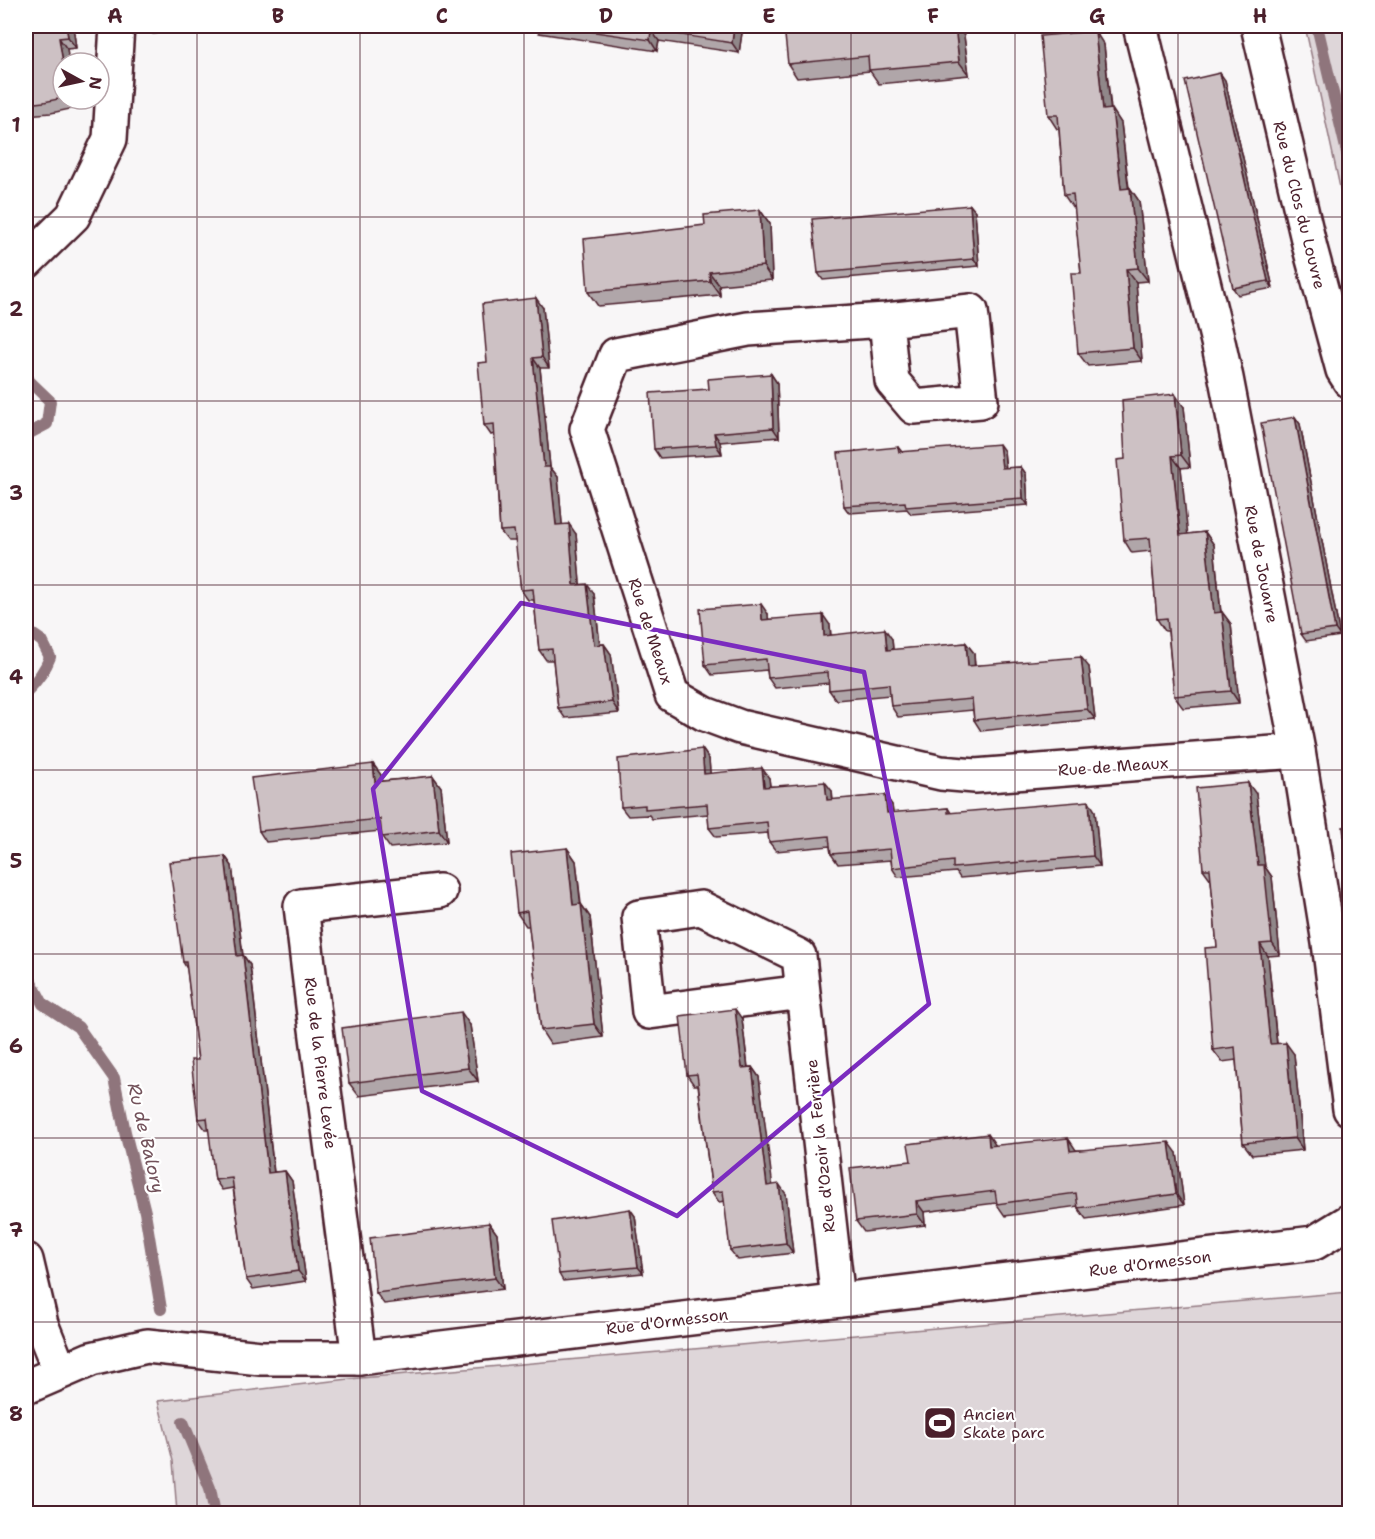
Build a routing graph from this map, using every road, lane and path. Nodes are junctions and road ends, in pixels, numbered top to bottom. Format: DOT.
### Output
graph roads {
  1 [pos="117,26"];
  2 [pos="1140,26"];
  3 [pos="1258,26"];
  4 [pos="26,262"];
  5 [pos="886,320"];
  6 [pos="1350,381"];
  7 [pos="1298,751"];
  8 [pos="440,891"];
  9 [pos="803,992"];
  10 [pos="1350,1109"];
  11 [pos="1350,1221"];
  12 [pos="26,1260"];
  13 [pos="838,1300"];
  14 [pos="359,1358"];
  15 [pos="60,1371"];
  16 [pos="26,1387"];
  1 -- 4 [label="street"];
  2 -- 7 [label="street, Rue de Jouarre"];
  3 -- 6 [label="street, Rue du Clos du Louvre"];
  5 -- 7 [label="street, Rue de Meaux"];
  7 -- 10 [label="street, Rue de Jouarre"];
  8 -- 14 [label="street, Rue de la Pierre Levée"];
  9 -- 9 [label="street, Rue d'Ozoir la Ferrière"];
  9 -- 13 [label="street, Rue d'Ozoir la Ferrière"];
  11 -- 13 [label="street, Rue d'Ormesson"];
  12 -- 15 [label="street"];
  13 -- 14 [label="street, Rue d'Ormesson"];
  14 -- 15 [label="street, Rue d'Ormesson"];
  15 -- 16 [label="street, Rue d'Ormesson"];
}
